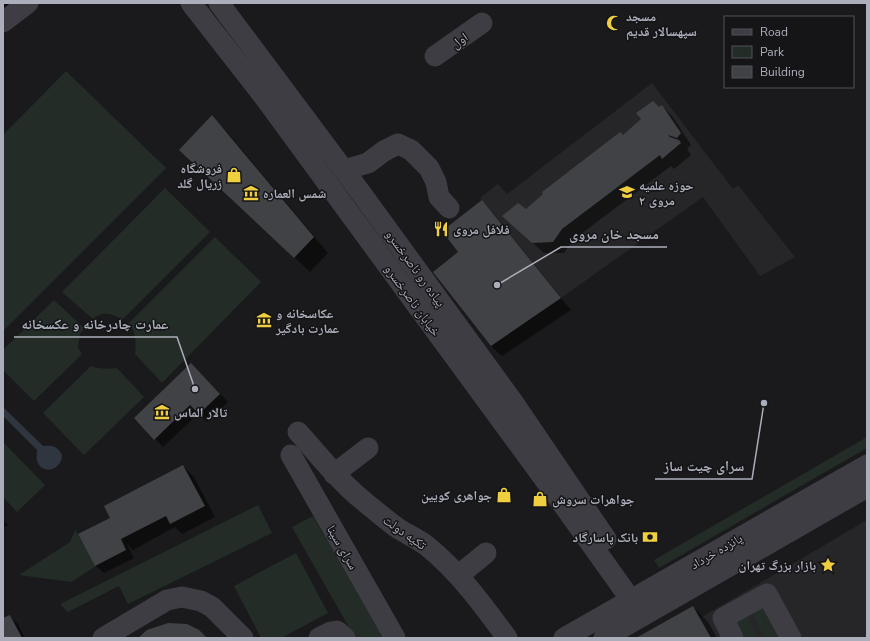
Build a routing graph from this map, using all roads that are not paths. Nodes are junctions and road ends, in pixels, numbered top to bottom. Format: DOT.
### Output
graph roads {
  1 [pos="28,3"];
  2 [pos="191,3"];
  3 [pos="219,3"];
  4 [pos="3,22"];
  5 [pos="482,23"];
  6 [pos="435,56"];
  7 [pos="344,170"];
  8 [pos="450,208"];
  9 [pos="298,432"];
  10 [pos="368,448"];
  11 [pos="291,455"];
  12 [pos="867,465"];
  13 [pos="334,474"];
  14 [pos="867,487"];
  15 [pos="606,539"];
  16 [pos="486,553"];
  17 [pos="459,575"];
  18 [pos="631,600"];
  19 [pos="103,638"];
  20 [pos="243,638"];
  21 [pos="319,638"];
  22 [pos="344,638"];
  23 [pos="395,638"];
  24 [pos="507,638"];
  25 [pos="564,638"];
  26 [pos="604,638"];
  27 [pos="733,638"];
  28 [pos="791,638"];
  1 -- 4 [label="street"];
  2 -- 18 [label="street, خیابان ناصرخسرو"];
  3 -- 7 [label="street, پیاده رو ناصرخسرو"];
  5 -- 6 [label="street, اول"];
  7 -- 8 [label="street"];
  7 -- 15 [label="street, پیاده رو ناصرخسرو"];
  9 -- 13 [label="street, تکیه دولت"];
  10 -- 13 [label="street"];
  11 -- 23 [label="street, سرای سینا"];
  12 -- 18 [label="street, پانزده خرداد"];
  13 -- 17 [label="street, تکیه دولت"];
  14 -- 26 [label="street"];
  16 -- 17 [label="street"];
  17 -- 24 [label="street, تکیه دولت"];
  18 -- 25 [label="street, پانزده خرداد"];
  19 -- 20 [label="street"];
  21 -- 22 [label="street"];
  27 -- 28 [label="street"];
}
